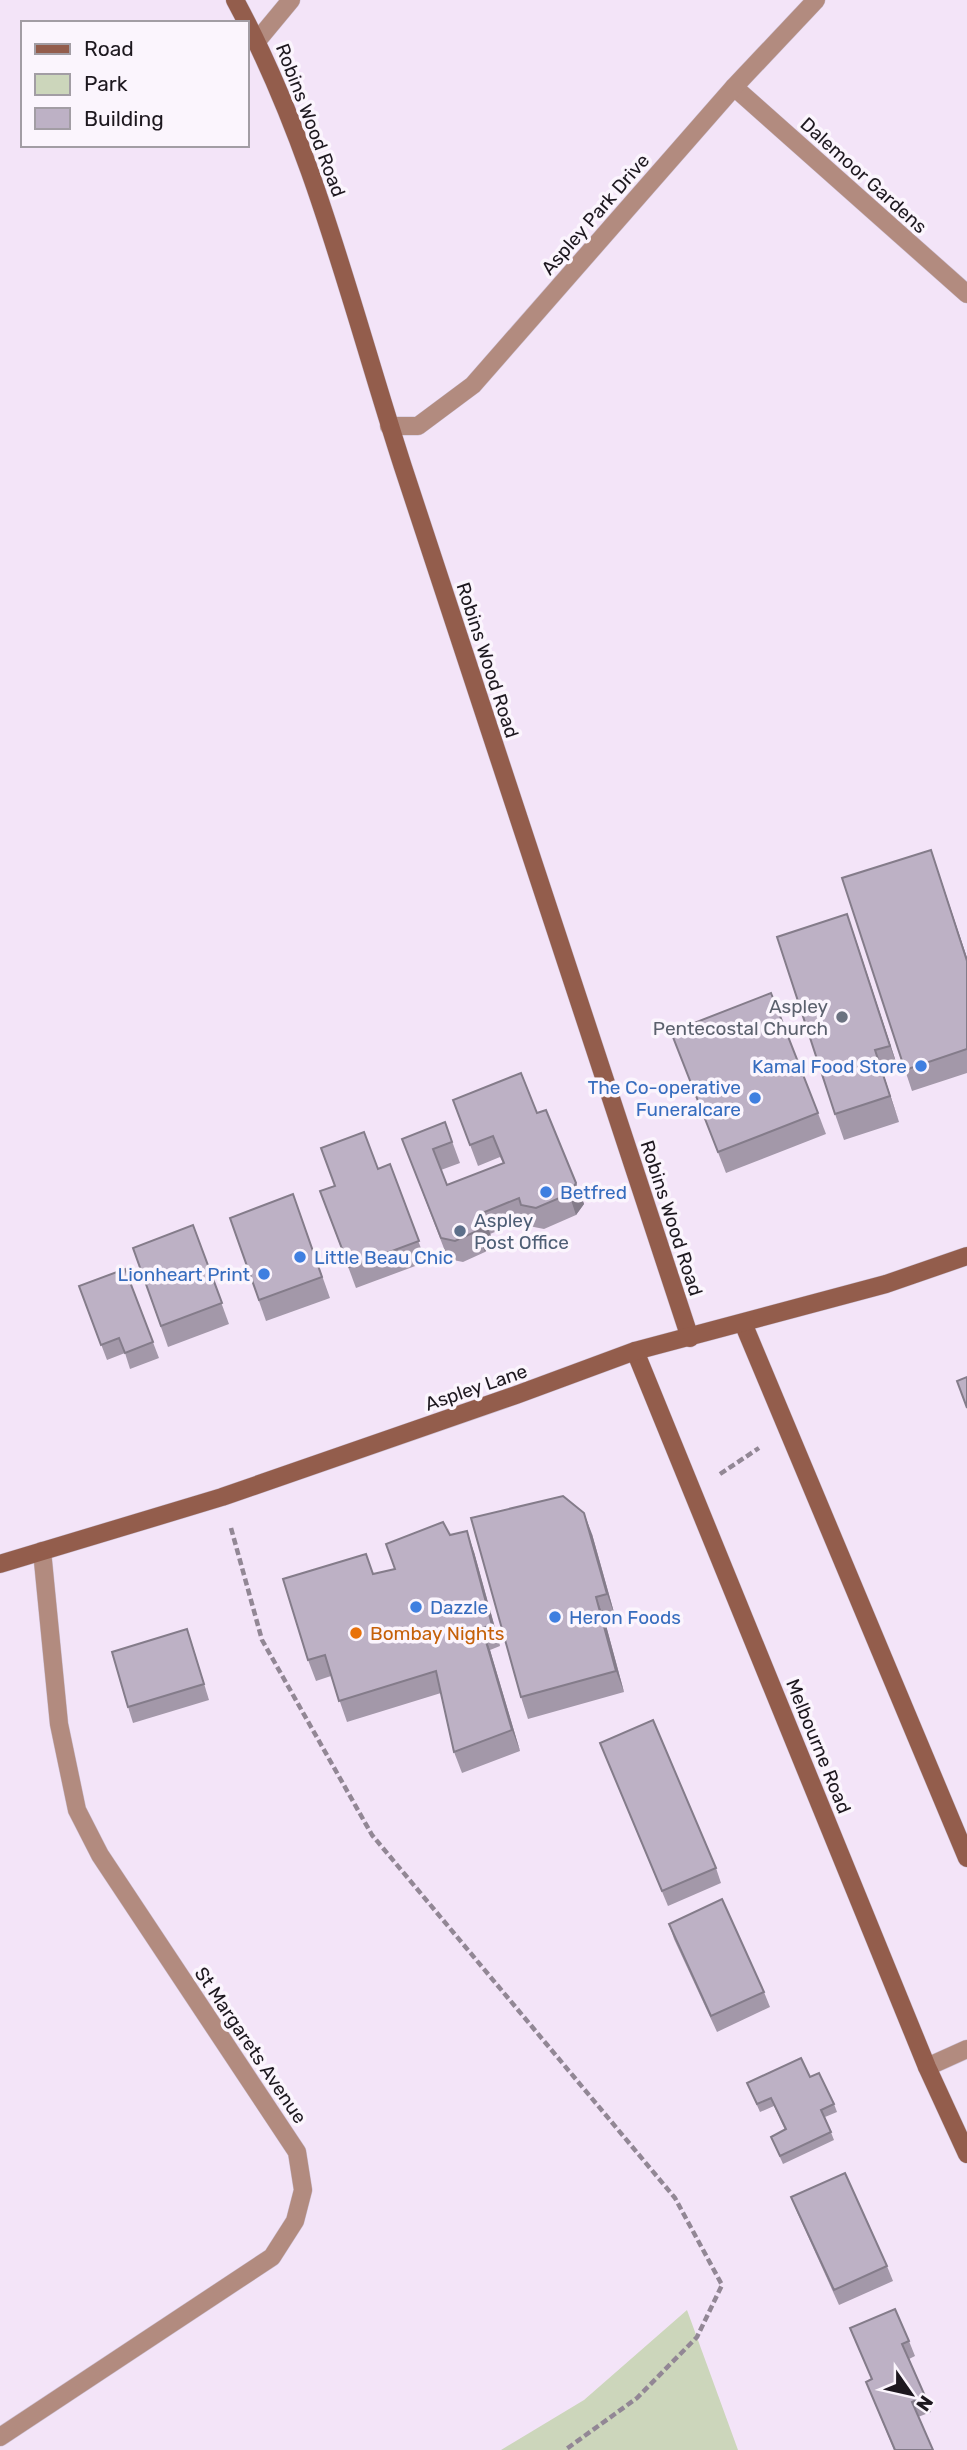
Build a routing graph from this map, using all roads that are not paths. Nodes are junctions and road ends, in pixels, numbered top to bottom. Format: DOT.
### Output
graph roads {
  1 [pos="235,0"];
  2 [pos="291,0"];
  3 [pos="816,0"];
  4 [pos="246,21"];
  5 [pos="248,24"];
  6 [pos="257,41"];
  7 [pos="734,87"];
  8 [pos="967,294"];
  9 [pos="389,426"];
  10 [pos="967,1256"];
  11 [pos="743,1323"];
  12 [pos="690,1338"];
  13 [pos="635,1351"];
  14 [pos="42,1551"];
  15 [pos="0,1564"];
  16 [pos="967,1858"];
  17 [pos="967,2049"];
  18 [pos="927,2067"];
  19 [pos="967,2154"];
  20 [pos="0,2437"];
  1 -- 4 [label="street, Robins Wood Road"];
  2 -- 6 [label="street"];
  3 -- 7 [label="street, Aspley Park Drive"];
  5 -- 6 [label="street, Robins Wood Road"];
  6 -- 9 [label="street, Robins Wood Road"];
  7 -- 8 [label="street, Dalemoor Gardens"];
  7 -- 9 [label="street, Aspley Park Drive"];
  9 -- 12 [label="street, Robins Wood Road"];
  10 -- 11 [label="street, Aspley Lane"];
  11 -- 12 [label="street, Aspley Lane"];
  11 -- 16 [label="street"];
  12 -- 13 [label="street, Aspley Lane"];
  13 -- 14 [label="street, Aspley Lane"];
  13 -- 18 [label="street, Melbourne Road"];
  14 -- 15 [label="street, Aspley Lane"];
  14 -- 20 [label="street, St Margarets Avenue"];
  17 -- 18 [label="street"];
  18 -- 19 [label="street, Melbourne Road"];
}
